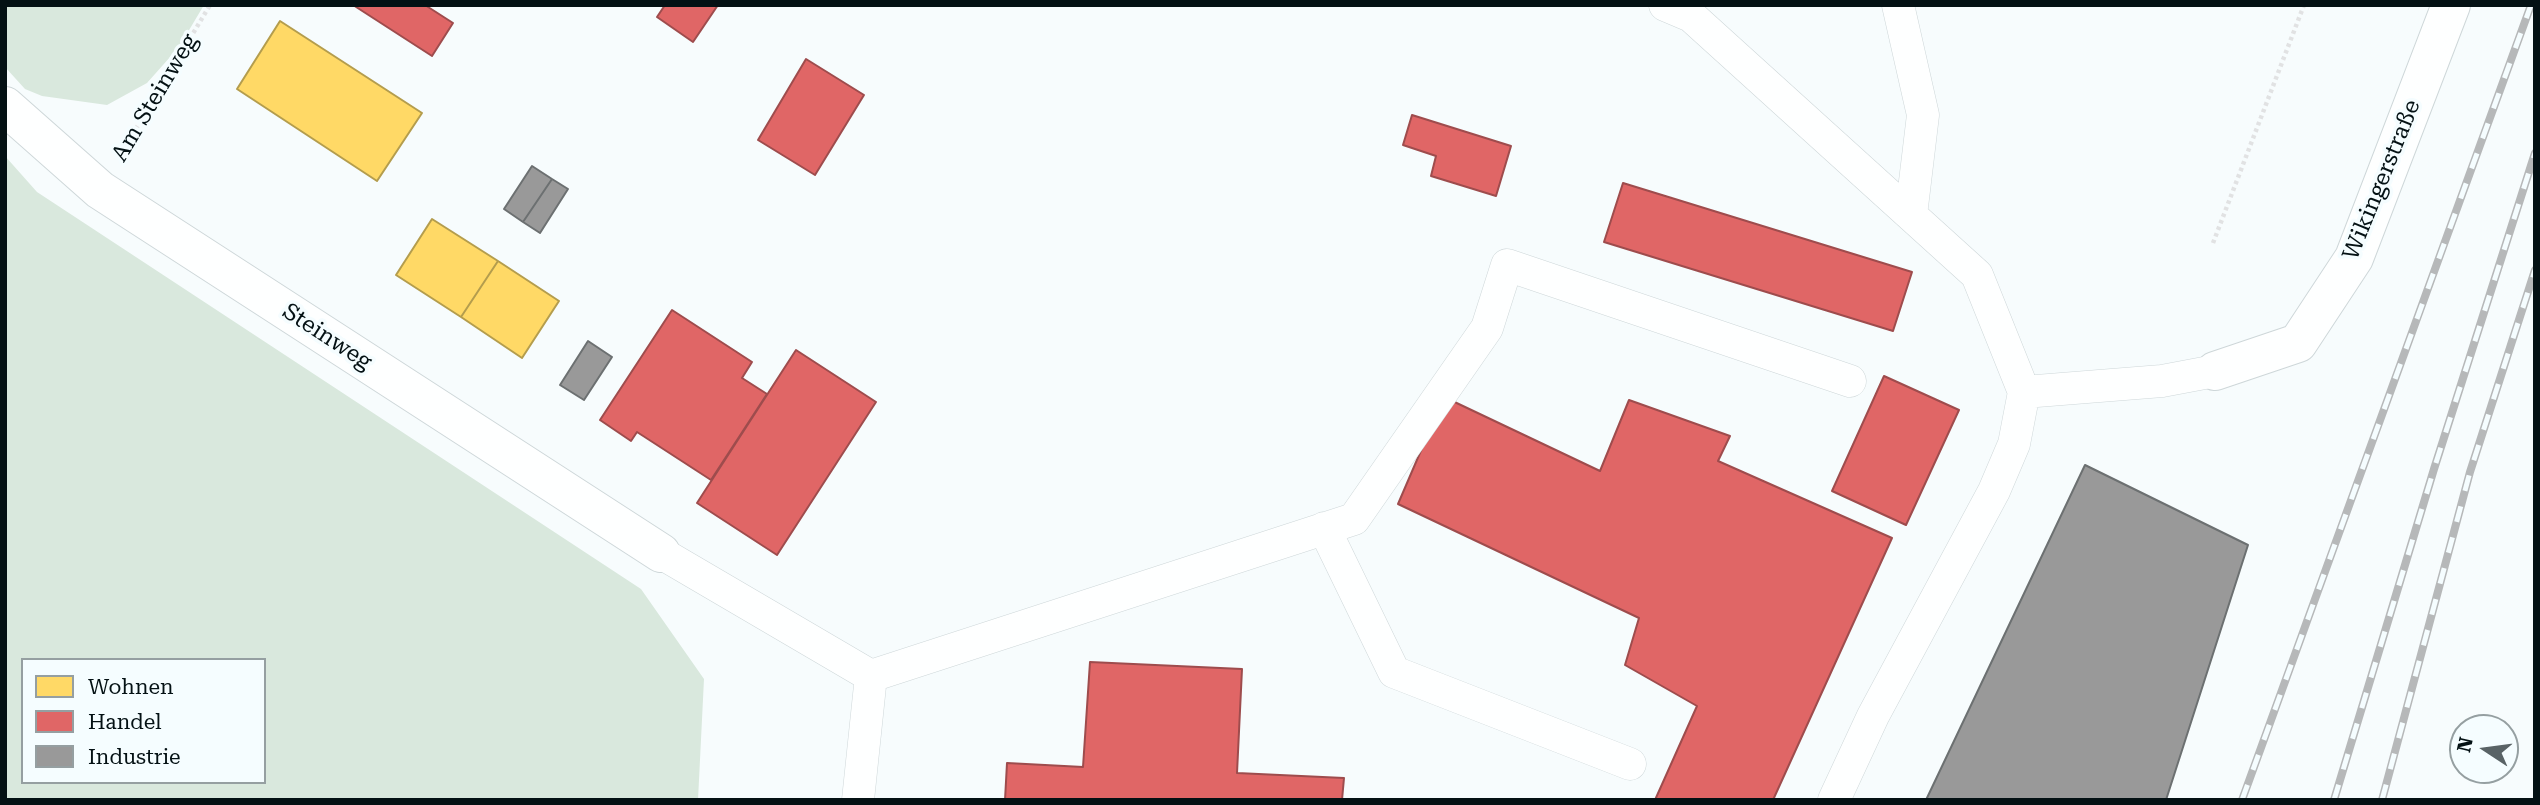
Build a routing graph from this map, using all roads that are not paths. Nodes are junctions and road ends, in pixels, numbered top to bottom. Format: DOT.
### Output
graph roads {
  1 [pos="1665,5"];
  2 [pos="1898,5"];
  3 [pos="2451,5"];
  4 [pos="5,106"];
  5 [pos="1911,215"];
  6 [pos="2215,371"];
  7 [pos="1850,381"];
  8 [pos="2024,392"];
  9 [pos="1324,528"];
  10 [pos="661,553"];
  11 [pos="872,676"];
  12 [pos="1630,764"];
  13 [pos="858,800"];
  14 [pos="1834,800"];
  1 -- 5 [label="lane"];
  2 -- 5 [label="lane"];
  3 -- 6 [label="street, Wikingerstraße"];
  4 -- 10 [label="street, Steinweg"];
  5 -- 8 [label="lane"];
  6 -- 8 [label="lane"];
  7 -- 9 [label="lane"];
  8 -- 14 [label="lane"];
  9 -- 11 [label="lane"];
  9 -- 12 [label="lane"];
  10 -- 11 [label="lane"];
  11 -- 13 [label="lane"];
}
